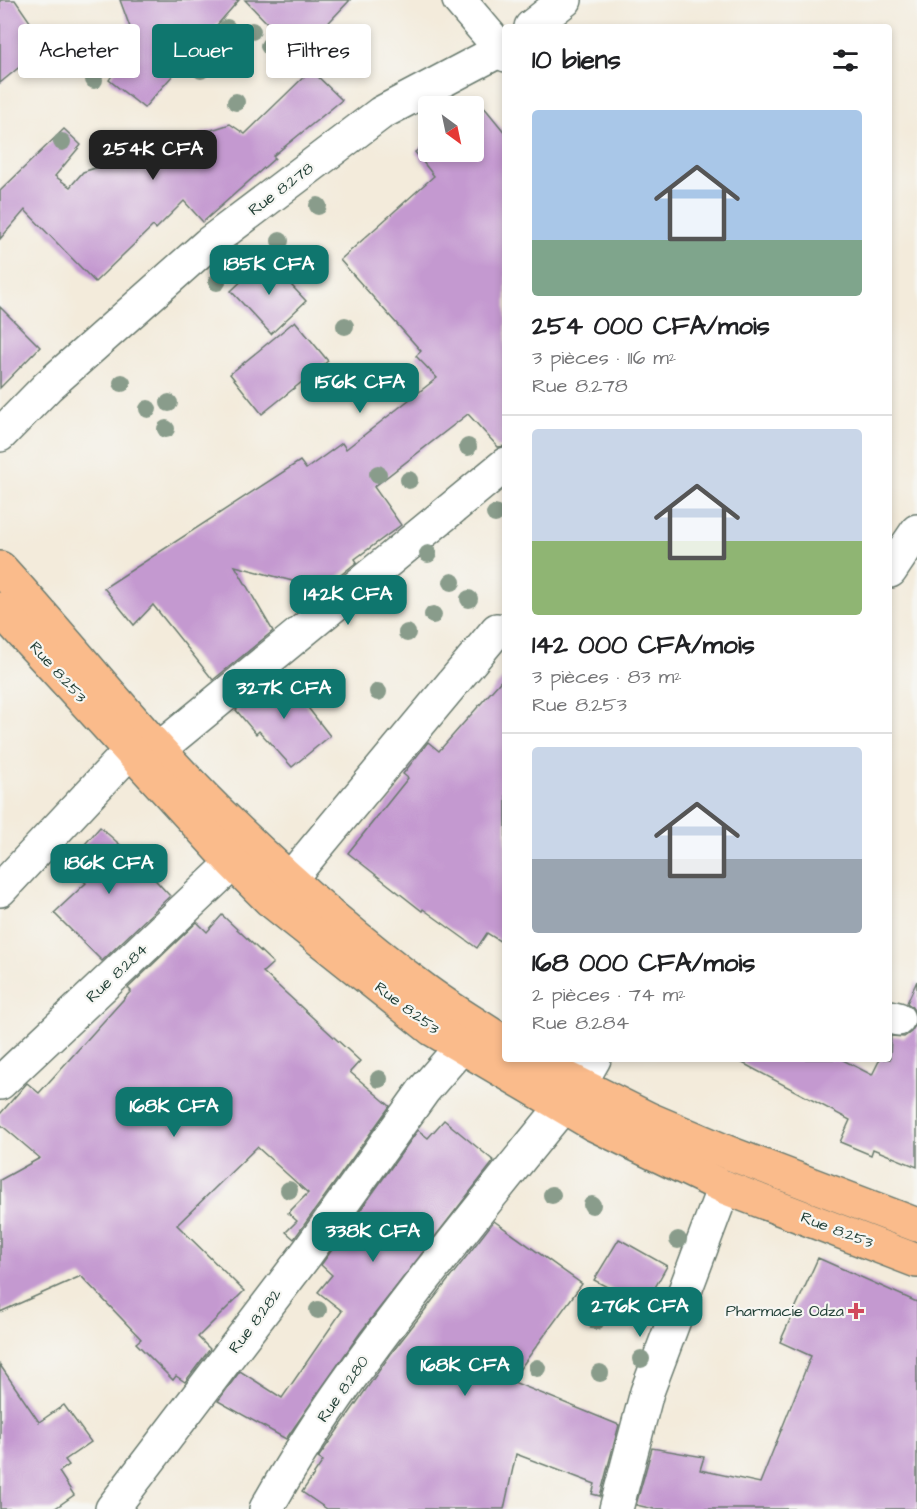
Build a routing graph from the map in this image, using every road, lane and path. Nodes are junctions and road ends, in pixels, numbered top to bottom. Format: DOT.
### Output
graph roads {
  1 [pos="459,0"];
  2 [pos="565,0"];
  3 [pos="535,24"];
  4 [pos="502,49"];
  5 [pos="502,52"];
  6 [pos="0,435"];
  7 [pos="502,467"];
  8 [pos="917,531"];
  9 [pos="0,568"];
  10 [pos="892,568"];
  11 [pos="0,609"];
  12 [pos="497,630"];
  13 [pos="144,750"];
  14 [pos="233,863"];
  15 [pos="290,879"];
  16 [pos="0,890"];
  17 [pos="502,1041"];
  18 [pos="462,1046"];
  19 [pos="502,1059"];
  20 [pos="512,1062"];
  21 [pos="535,1062"];
  22 [pos="0,1083"];
  23 [pos="578,1083"];
  24 [pos="724,1187"];
  25 [pos="917,1225"];
  26 [pos="917,1261"];
  27 [pos="112,1509"];
  28 [pos="266,1509"];
  29 [pos="616,1509"];
  1 -- 4 [label="street"];
  2 -- 3 [label="street"];
  5 -- 6 [label="street, Rue 8.278"];
  7 -- 13 [label="street"];
  8 -- 10 [label="street"];
  9 -- 13 [label="highway, Rue 8.253"];
  11 -- 13 [label="highway, Rue 8.253"];
  12 -- 15 [label="street"];
  13 -- 14 [label="highway, Rue 8.253"];
  13 -- 15 [label="highway, Rue 8.253"];
  13 -- 16 [label="street"];
  14 -- 18 [label="highway, Rue 8.253"];
  14 -- 22 [label="street, Rue 8.284"];
  15 -- 17 [label="highway, Rue 8.253"];
  18 -- 19 [label="highway, Rue 8.253"];
  18 -- 27 [label="street, Rue 8.282"];
  20 -- 23 [label="highway, Rue 8.253"];
  21 -- 23 [label="highway, Rue 8.253"];
  23 -- 24 [label="highway, Rue 8.253"];
  23 -- 25 [label="highway, Rue 8.253"];
  23 -- 28 [label="street, Rue 8.280"];
  24 -- 26 [label="highway, Rue 8.253"];
  24 -- 29 [label="street"];
}
